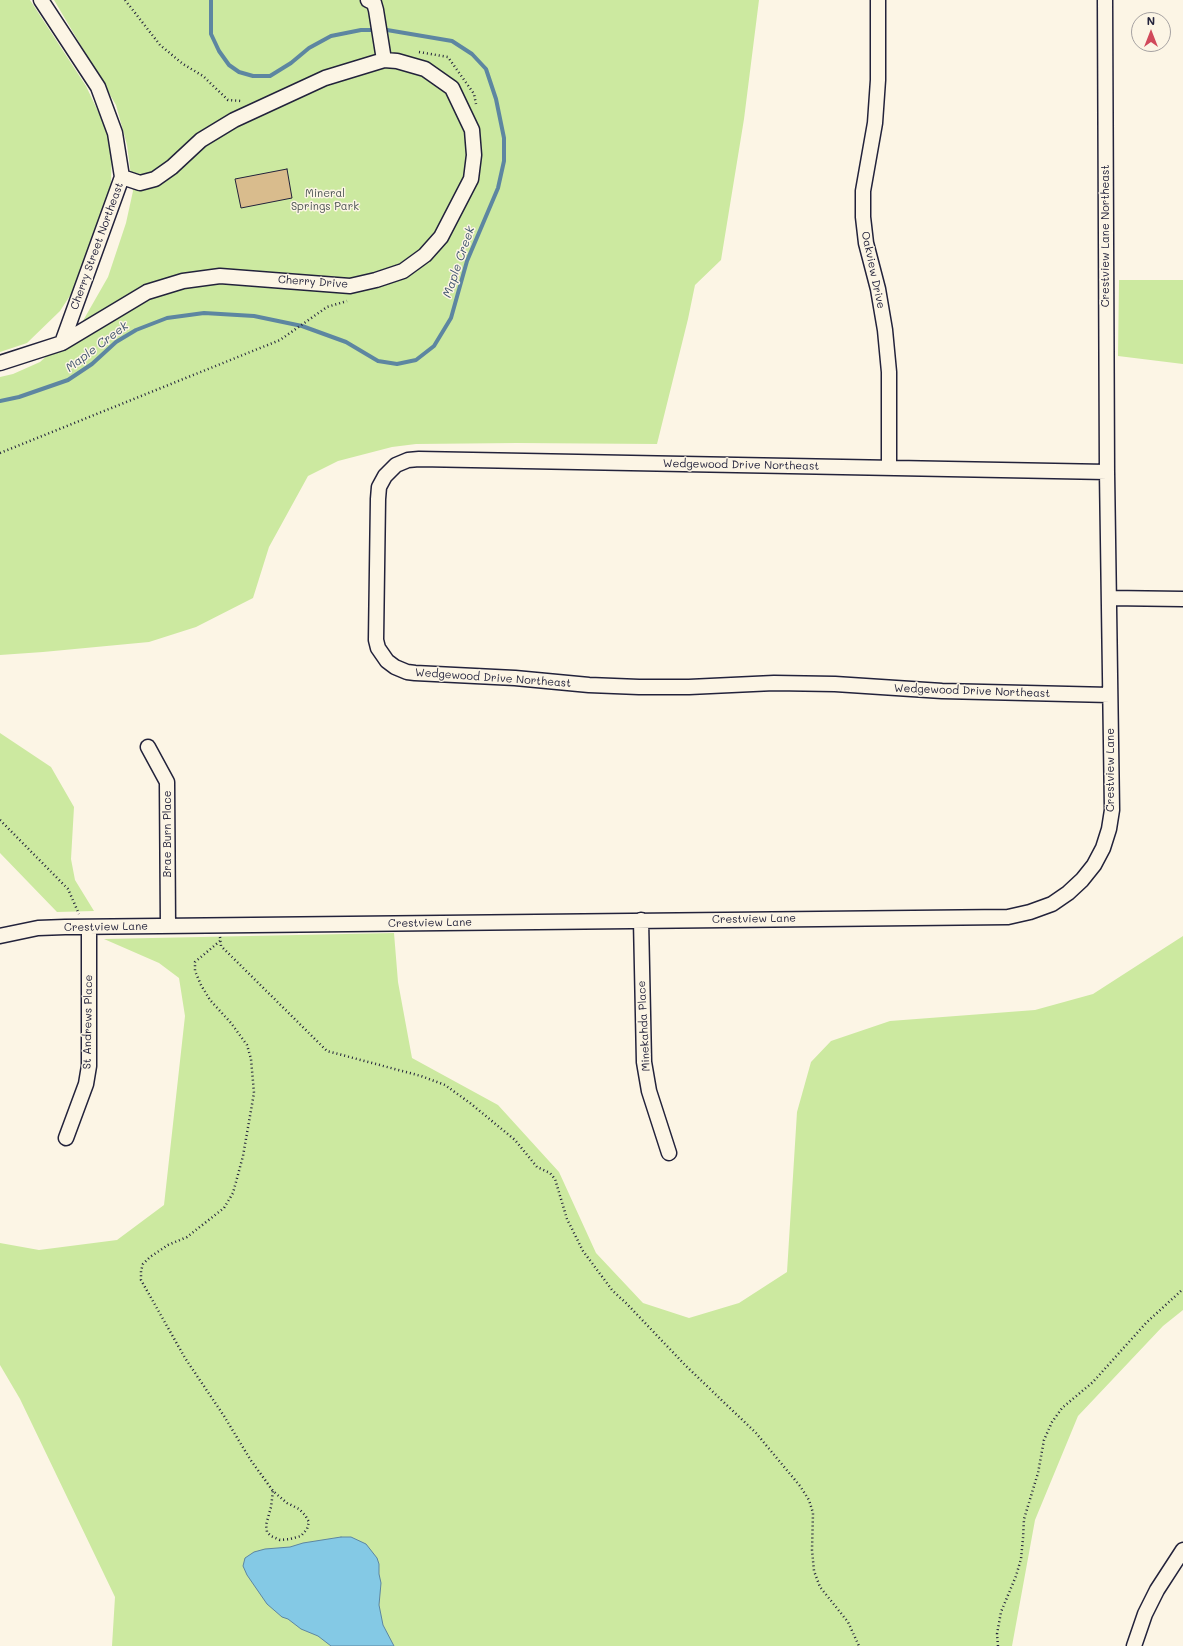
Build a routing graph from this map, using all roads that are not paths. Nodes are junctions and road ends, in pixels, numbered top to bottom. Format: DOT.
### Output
graph roads {
  1 [pos="41,0"];
  2 [pos="878,0"];
  3 [pos="1105,0"];
  4 [pos="372,5"];
  5 [pos="383,54"];
  6 [pos="122,176"];
  7 [pos="62,343"];
  8 [pos="0,363"];
  9 [pos="889,468"];
  10 [pos="1107,472"];
  11 [pos="1109,598"];
  12 [pos="1183,599"];
  13 [pos="1110,695"];
  14 [pos="148,747"];
  15 [pos="641,920"];
  16 [pos="168,926"];
  17 [pos="89,927"];
  18 [pos="0,936"];
  19 [pos="66,1138"];
  20 [pos="669,1153"];
  21 [pos="1183,1550"];
  22 [pos="1134,1646"];
  1 -- 6 [label="street, Cherry Street Northeast"];
  2 -- 9 [label="street, Oakview Drive"];
  3 -- 10 [label="street, Crestview Lane Northeast"];
  4 -- 5 [label="street"];
  5 -- 6 [label="street, Cherry Drive"];
  5 -- 7 [label="street, Cherry Drive"];
  6 -- 7 [label="street, Cherry Street Northeast"];
  7 -- 8 [label="street, Cherry Drive"];
  9 -- 10 [label="street, Wedgewood Drive Northeast"];
  9 -- 13 [label="street, Wedgewood Drive Northeast"];
  10 -- 11 [label="street, Crestview Lane"];
  11 -- 12 [label="street"];
  11 -- 13 [label="street, Crestview Lane"];
  13 -- 15 [label="street, Crestview Lane"];
  14 -- 16 [label="street, Brae Burn Place"];
  15 -- 16 [label="street, Crestview Lane"];
  15 -- 20 [label="street, Minekahda Place"];
  16 -- 17 [label="street, Crestview Lane"];
  17 -- 18 [label="street, Crestview Lane"];
  17 -- 19 [label="street, St Andrews Place"];
  21 -- 22 [label="street"];
}
